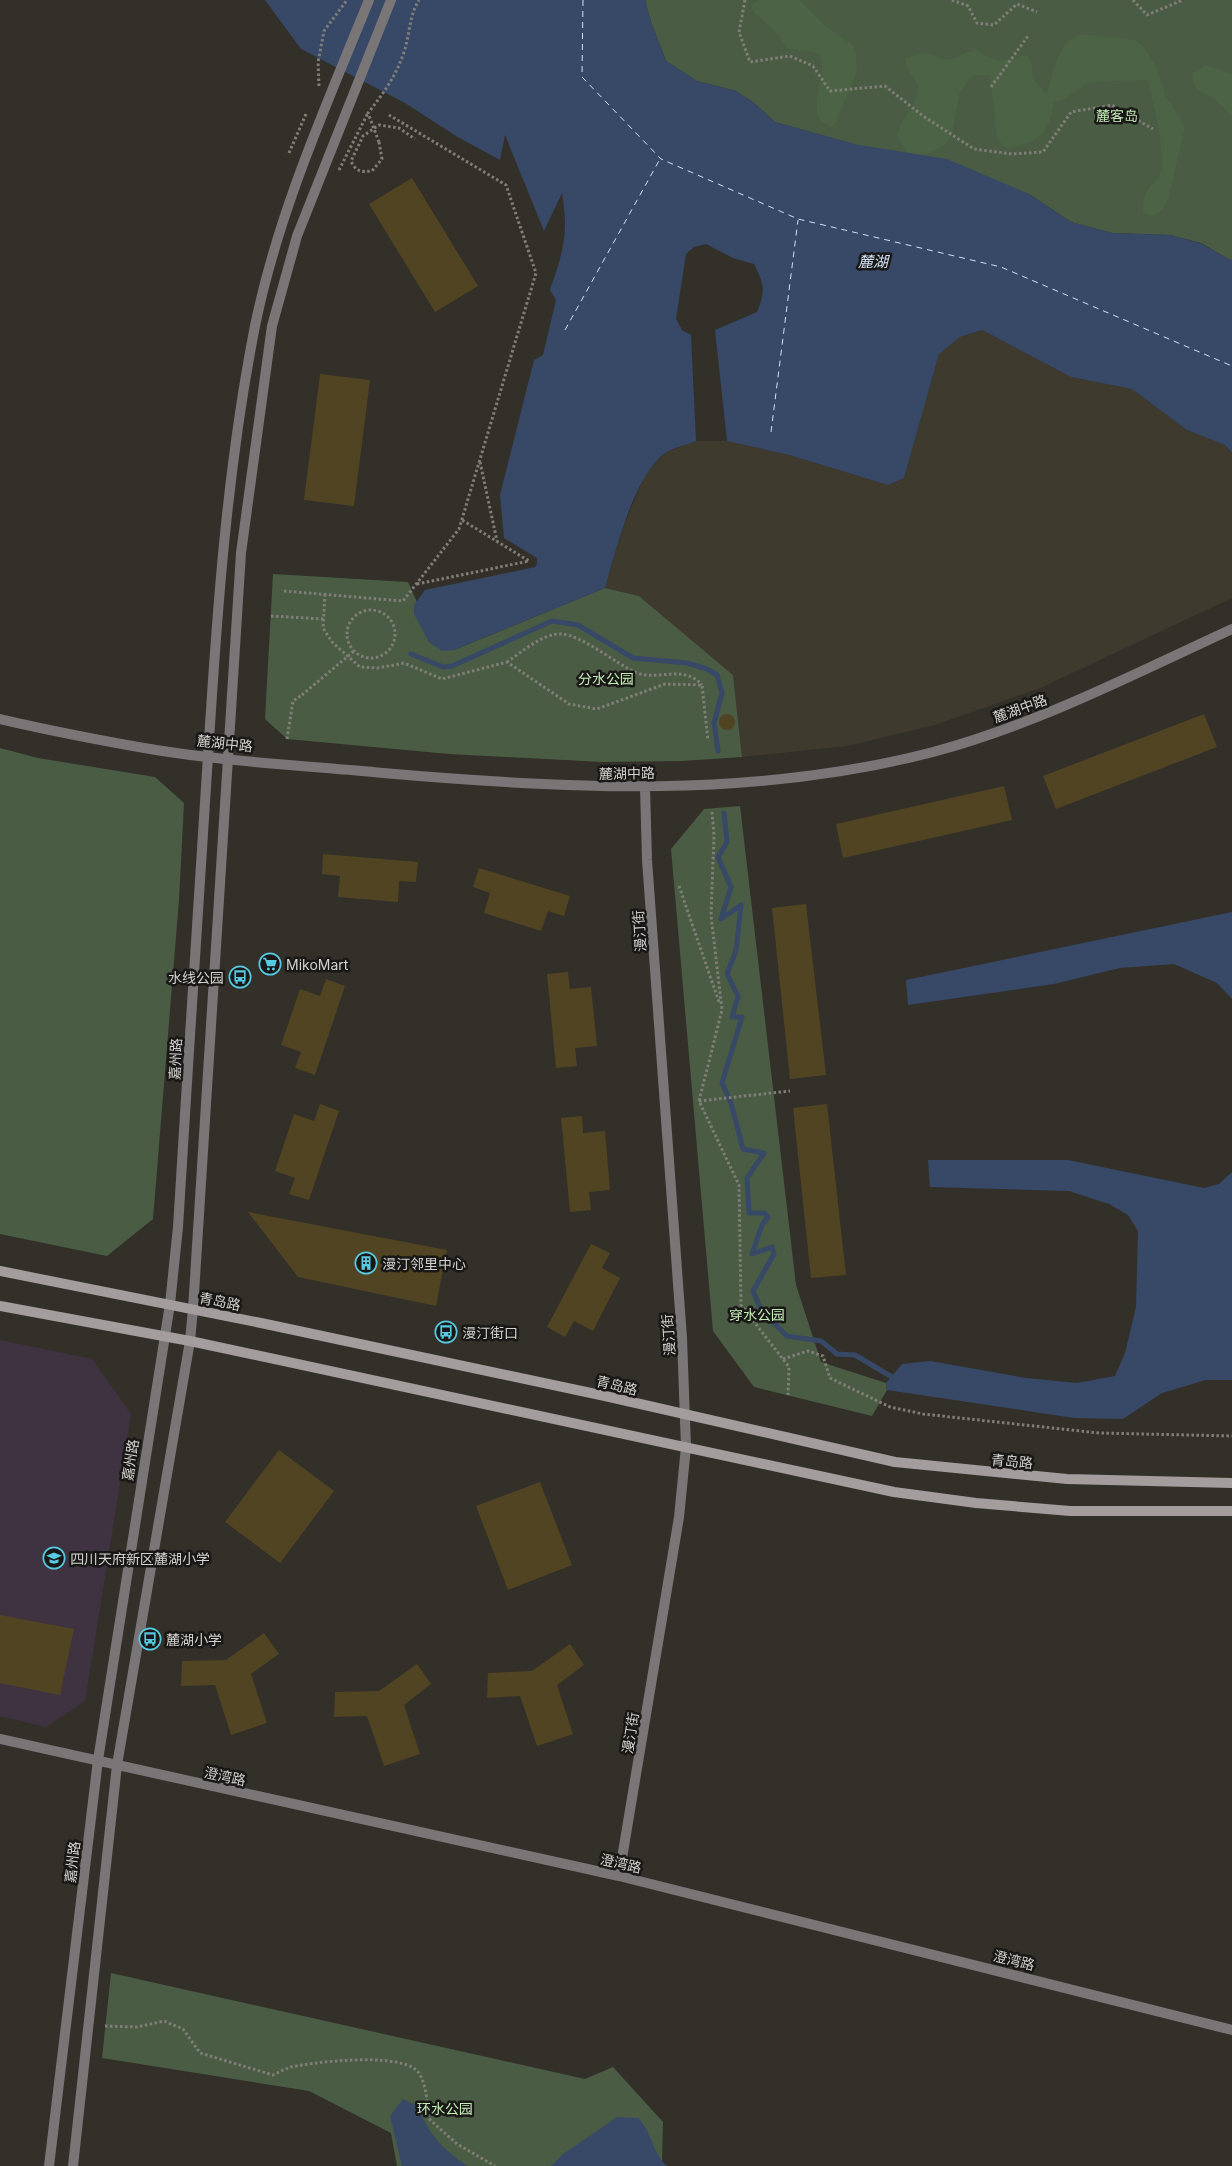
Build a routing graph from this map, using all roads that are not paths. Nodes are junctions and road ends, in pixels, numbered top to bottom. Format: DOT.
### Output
graph roads {
  1 [pos="369,0"];
  2 [pos="391,0"];
  3 [pos="1232,629"];
  4 [pos="0,719"];
  5 [pos="208,756"];
  6 [pos="228,758"];
  7 [pos="645,788"];
  8 [pos="0,1271"];
  9 [pos="170,1304"];
  10 [pos="0,1306"];
  11 [pos="193,1310"];
  12 [pos="165,1337"];
  13 [pos="190,1341"];
  14 [pos="687,1415"];
  15 [pos="686,1447"];
  16 [pos="1232,1483"];
  17 [pos="1232,1511"];
  18 [pos="0,1739"];
  19 [pos="98,1760"];
  20 [pos="117,1765"];
  21 [pos="618,1876"];
  22 [pos="1232,2030"];
  23 [pos="50,2166"];
  24 [pos="72,2166"];
  1 -- 5 [label="street, 嘉州路"];
  2 -- 6 [label="street"];
  3 -- 7 [label="street, 麓湖中路"];
  4 -- 5 [label="street, 麓湖中路"];
  5 -- 6 [label="street, 麓湖中路"];
  5 -- 9 [label="street, 嘉州路"];
  6 -- 7 [label="street, 麓湖中路"];
  6 -- 11 [label="street"];
  7 -- 14 [label="street, 漫汀街"];
  8 -- 9 [label="main road, 青岛路"];
  9 -- 11 [label="main road, 青岛路"];
  9 -- 12 [label="street, 嘉州路"];
  10 -- 12 [label="main road"];
  11 -- 13 [label="street"];
  11 -- 14 [label="main road, 青岛路"];
  12 -- 13 [label="main road"];
  12 -- 19 [label="street, 嘉州路"];
  13 -- 15 [label="main road"];
  13 -- 20 [label="street"];
  14 -- 15 [label="street, 漫汀街"];
  14 -- 16 [label="main road, 青岛路"];
  15 -- 17 [label="main road"];
  15 -- 21 [label="street, 漫汀街"];
  18 -- 19 [label="street, 澄湾路"];
  19 -- 20 [label="street, 澄湾路"];
  19 -- 23 [label="street, 嘉州路"];
  20 -- 21 [label="street, 澄湾路"];
  20 -- 24 [label="street"];
  21 -- 22 [label="street, 澄湾路"];
}
